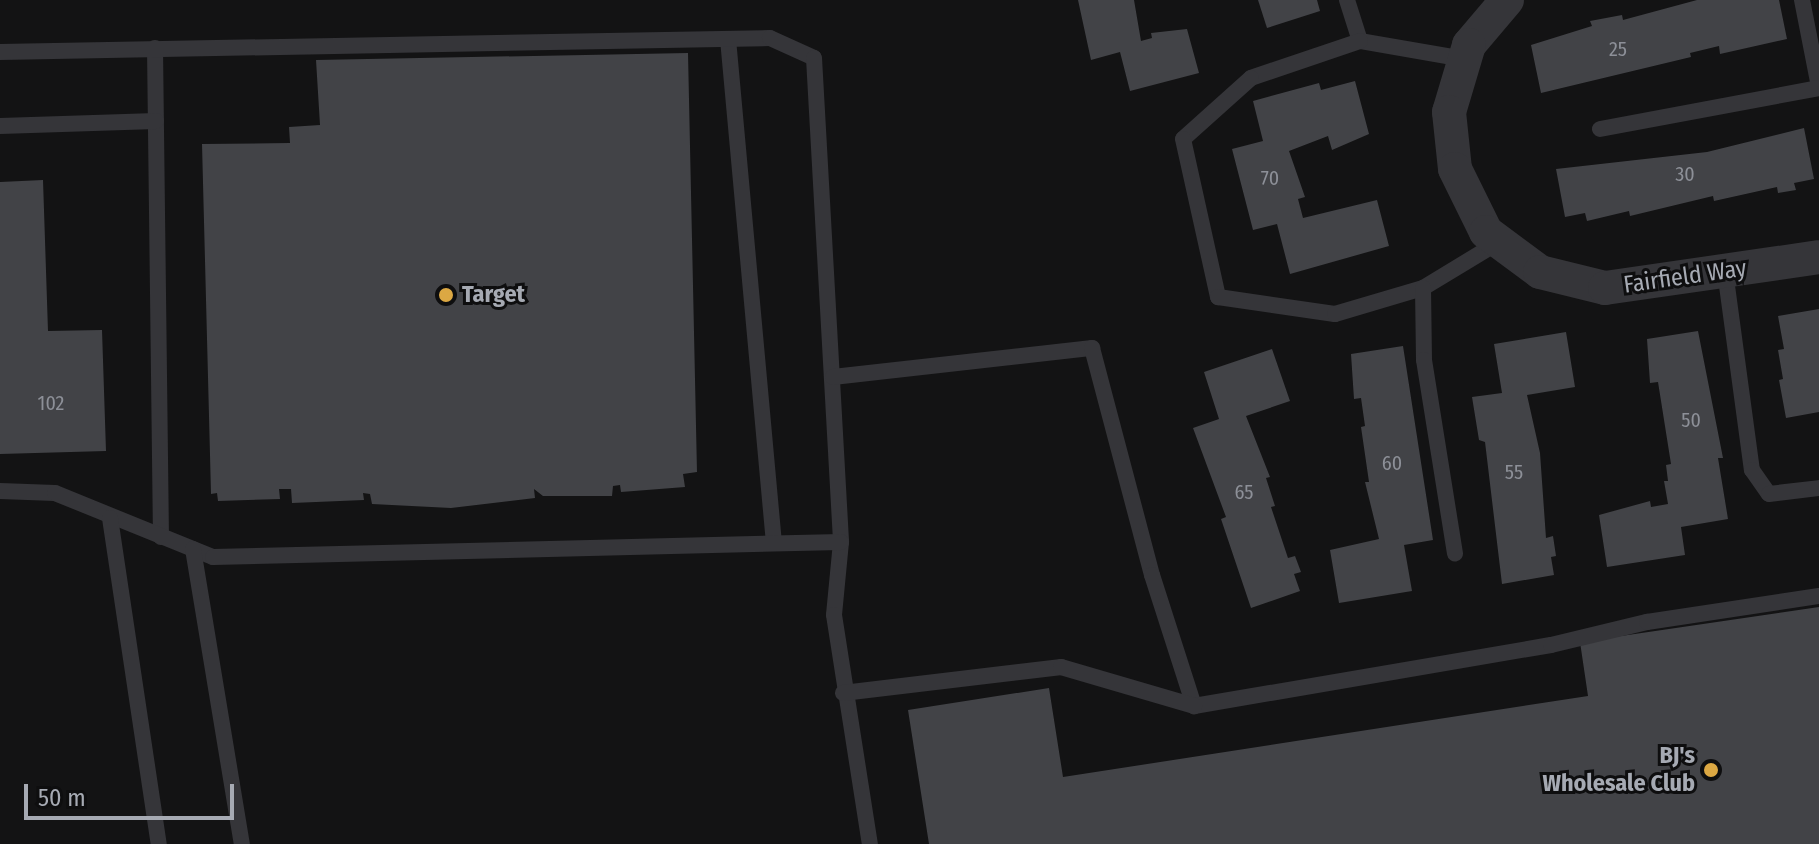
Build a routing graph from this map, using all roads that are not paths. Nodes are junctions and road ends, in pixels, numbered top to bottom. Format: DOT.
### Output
graph roads {
  1 [pos="1347,0"];
  2 [pos="1507,0"];
  3 [pos="1802,0"];
  4 [pos="728,39"];
  5 [pos="1360,41"];
  6 [pos="155,48"];
  7 [pos="0,52"];
  8 [pos="1464,59"];
  9 [pos="1819,87"];
  10 [pos="156,121"];
  11 [pos="0,126"];
  12 [pos="1600,129"];
  13 [pos="1499,242"];
  14 [pos="1819,257"];
  15 [pos="1725,271"];
  16 [pos="1423,288"];
  17 [pos="833,377"];
  18 [pos="1819,488"];
  19 [pos="0,491"];
  20 [pos="110,518"];
  21 [pos="161,537"];
  22 [pos="841,542"];
  23 [pos="774,543"];
  24 [pos="193,549"];
  25 [pos="1455,554"];
  26 [pos="1819,596"];
  27 [pos="843,693"];
  28 [pos="1194,706"];
  29 [pos="159,844"];
  30 [pos="242,844"];
  31 [pos="870,844"];
  1 -- 5 [label="lane"];
  2 -- 8 [label="street, Fairfield Way"];
  3 -- 9 [label="lane"];
  4 -- 6 [label="lane"];
  4 -- 17 [label="lane"];
  4 -- 23 [label="lane"];
  5 -- 8 [label="lane"];
  5 -- 16 [label="lane"];
  6 -- 7 [label="lane"];
  6 -- 10 [label="lane"];
  8 -- 13 [label="street, Fairfield Way"];
  9 -- 12 [label="lane"];
  10 -- 11 [label="lane"];
  10 -- 21 [label="lane"];
  13 -- 15 [label="street, Fairfield Way"];
  13 -- 16 [label="lane"];
  14 -- 15 [label="street, Fairfield Way"];
  15 -- 18 [label="lane"];
  16 -- 25 [label="lane"];
  17 -- 22 [label="lane"];
  17 -- 28 [label="lane"];
  19 -- 20 [label="lane"];
  20 -- 21 [label="lane"];
  20 -- 29 [label="lane"];
  21 -- 24 [label="lane"];
  22 -- 23 [label="lane"];
  22 -- 27 [label="lane"];
  23 -- 24 [label="lane"];
  24 -- 30 [label="lane"];
  26 -- 28 [label="lane"];
  27 -- 28 [label="lane"];
  27 -- 31 [label="lane"];
}
